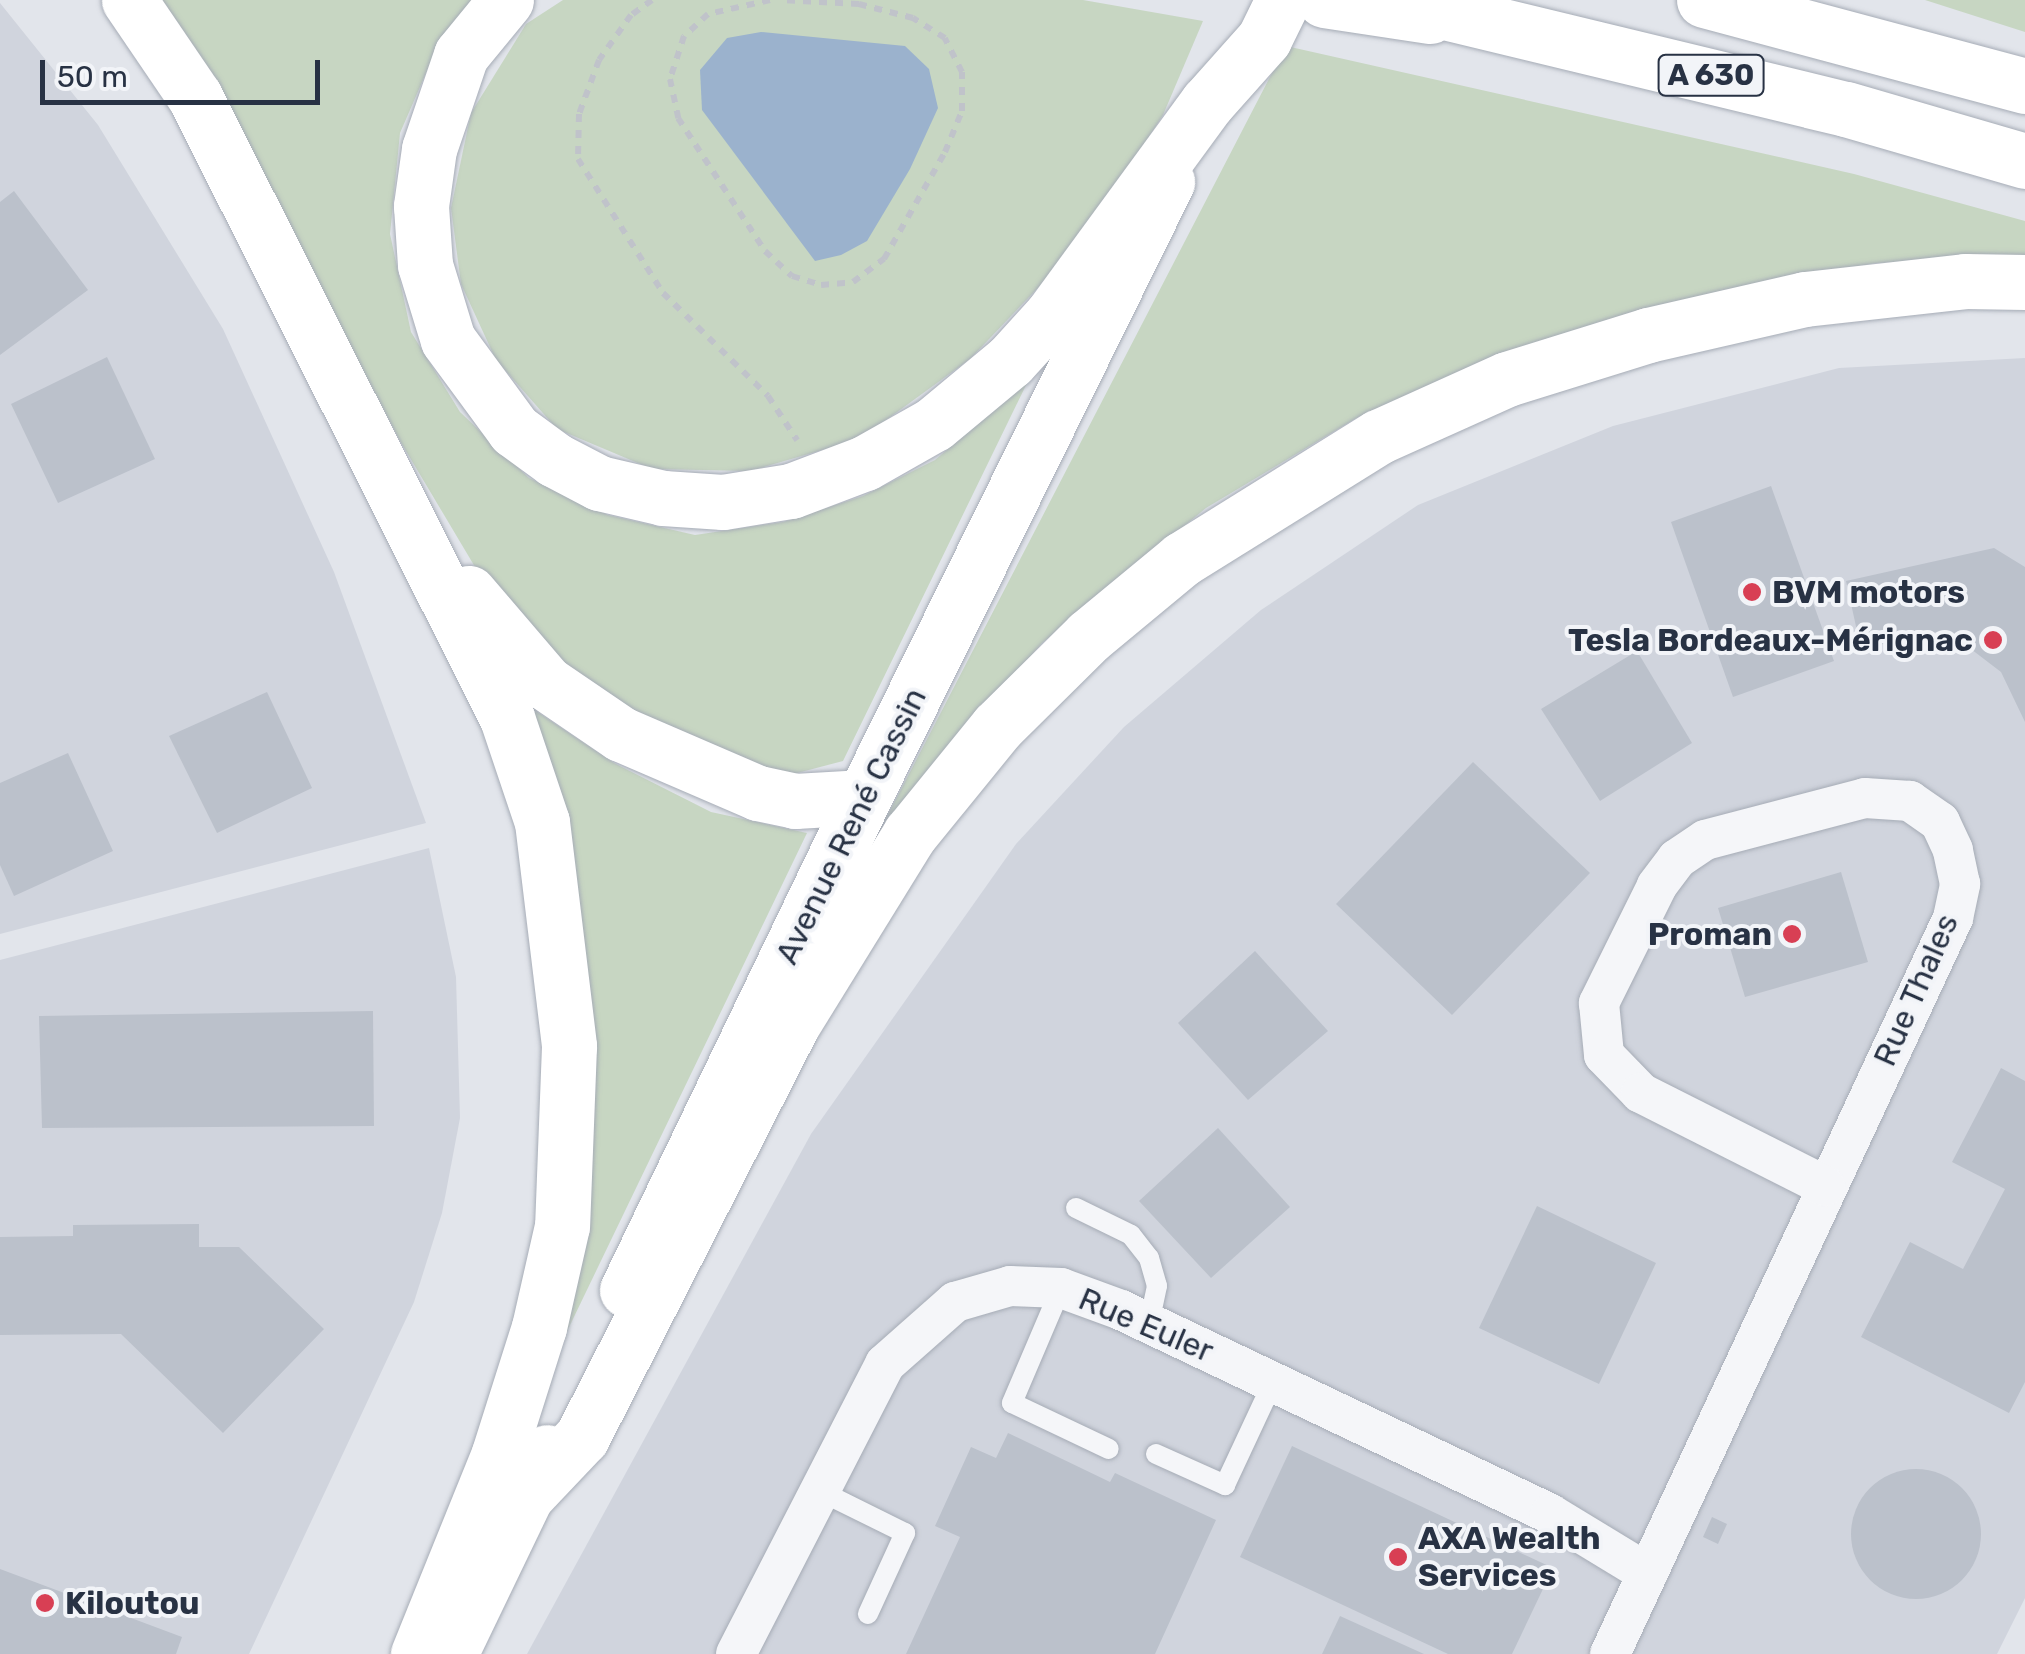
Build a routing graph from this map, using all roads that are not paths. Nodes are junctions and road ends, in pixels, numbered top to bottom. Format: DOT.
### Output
graph roads {
  1 [pos="129,0"];
  2 [pos="506,0"];
  3 [pos="1256,0"];
  4 [pos="1283,0"];
  5 [pos="1324,0"];
  6 [pos="1395,0"];
  7 [pos="1704,0"];
  8 [pos="1553,35"];
  9 [pos="2025,86"];
  10 [pos="195,97"];
  11 [pos="1207,103"];
  12 [pos="2025,162"];
  13 [pos="2025,282"];
  14 [pos="864,797"];
  15 [pos="1825,1186"];
  16 [pos="1076,1208"];
  17 [pos="1061,1288"];
  18 [pos="1149,1323"];
  19 [pos="1273,1382"];
  20 [pos="1109,1448"];
  21 [pos="1156,1454"];
  22 [pos="820,1492"];
  23 [pos="526,1496"];
  24 [pos="1647,1573"];
  25 [pos="868,1614"];
  26 [pos="418,1654"];
  27 [pos="450,1654"];
  28 [pos="736,1654"];
  29 [pos="1610,1654"];
  1 -- 10 [label="main road"];
  2 -- 11 [label="main road"];
  3 -- 11 [label="main road, Avenue René Cassin"];
  4 -- 11 [label="main road"];
  5 -- 8 [label="main road"];
  6 -- 8 [label="main road, A 630"];
  7 -- 9 [label="main road, A 630"];
  8 -- 12 [label="main road, A 630"];
  10 -- 14 [label="main road"];
  10 -- 26 [label="main road"];
  11 -- 14 [label="main road, Avenue René Cassin"];
  13 -- 23 [label="main road"];
  14 -- 23 [label="main road, Avenue René Cassin"];
  15 -- 15 [label="street, Rue Thales"];
  15 -- 24 [label="street, Rue Thales"];
  16 -- 18 [label="lane"];
  17 -- 18 [label="street, Rue Euler"];
  17 -- 20 [label="lane"];
  17 -- 22 [label="street, Rue Euler"];
  18 -- 19 [label="street, Rue Euler"];
  19 -- 21 [label="lane"];
  19 -- 24 [label="street, Rue Euler"];
  22 -- 25 [label="lane"];
  22 -- 28 [label="street, Rue Euler"];
  23 -- 27 [label="main road, Avenue René Cassin"];
  24 -- 29 [label="street, Rue Thales"];
}
